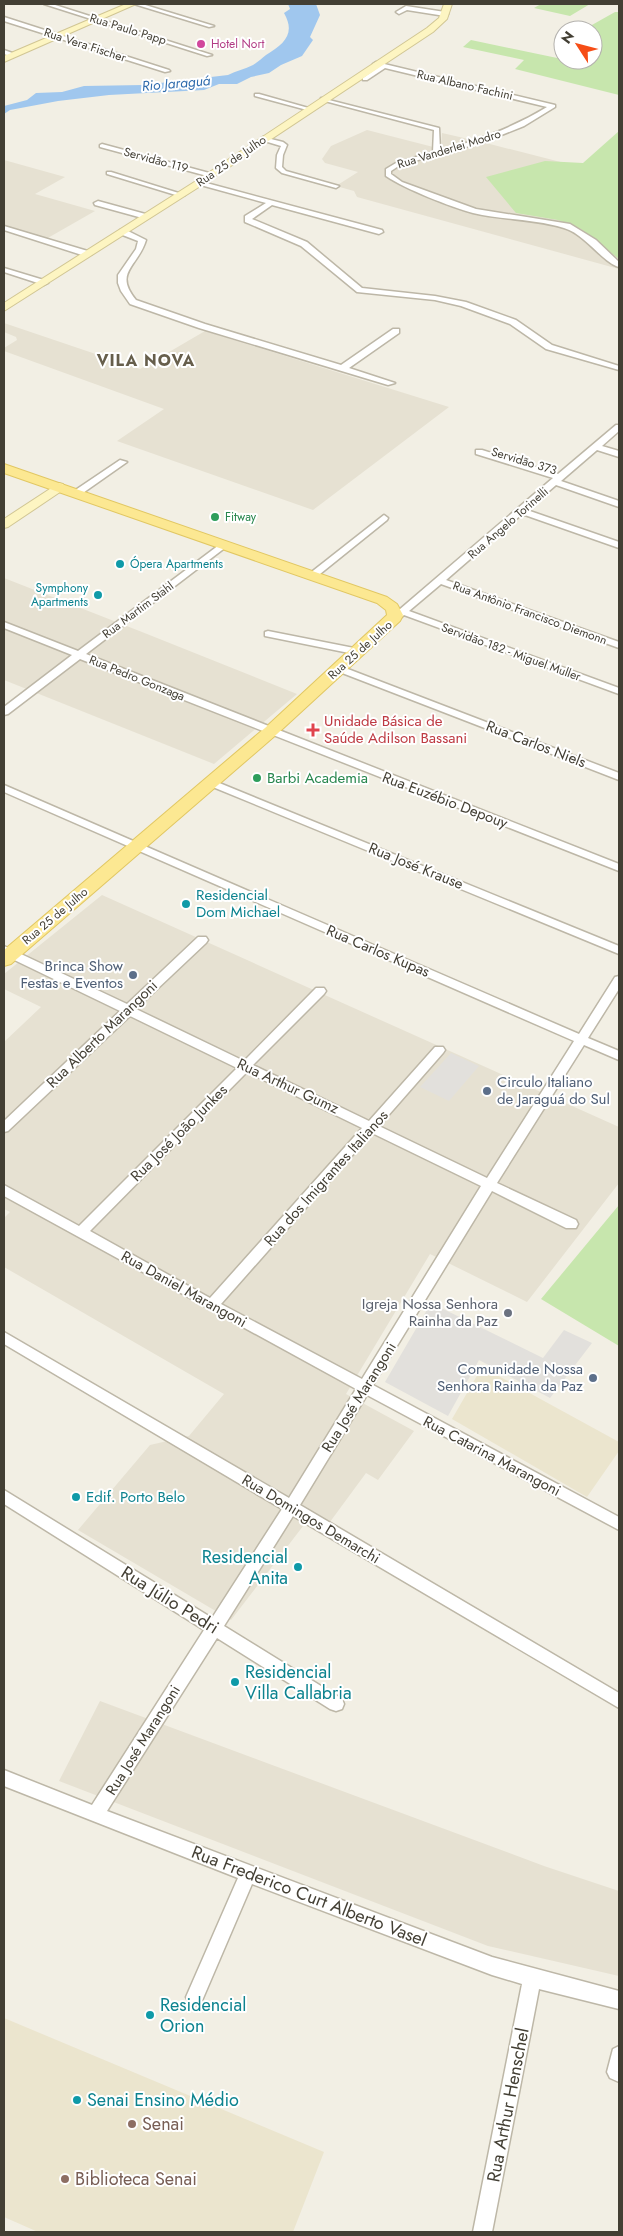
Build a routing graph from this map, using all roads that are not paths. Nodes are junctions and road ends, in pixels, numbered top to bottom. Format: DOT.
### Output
graph roads {
  1 [pos="47,4"];
  2 [pos="132,4"];
  3 [pos="137,4"];
  4 [pos="448,4"];
  5 [pos="399,12"];
  6 [pos="445,14"];
  7 [pos="4,19"];
  8 [pos="96,20"];
  9 [pos="211,26"];
  10 [pos="57,36"];
  11 [pos="4,52"];
  12 [pos="13,55"];
  13 [pos="209,55"];
  14 [pos="4,59"];
  15 [pos="380,65"];
  16 [pos="167,72"];
  17 [pos="365,79"];
  18 [pos="257,95"];
  19 [pos="323,99"];
  20 [pos="554,106"];
  21 [pos="308,109"];
  22 [pos="263,140"];
  23 [pos="102,146"];
  24 [pos="436,154"];
  25 [pos="110,173"];
  26 [pos="211,175"];
  27 [pos="199,183"];
  28 [pos="336,186"];
  29 [pos="181,195"];
  30 [pos="98,203"];
  31 [pos="271,203"];
  32 [pos="146,218"];
  33 [pos="4,228"];
  34 [pos="123,232"];
  35 [pos="379,232"];
  36 [pos="88,254"];
  37 [pos="619,265"];
  38 [pos="4,270"];
  39 [pos="44,283"];
  40 [pos="4,308"];
  41 [pos="396,331"];
  42 [pos="343,368"];
  43 [pos="619,368"];
  44 [pos="392,384"];
  45 [pos="619,427"];
  46 [pos="597,447"];
  47 [pos="481,450"];
  48 [pos="619,454"];
  49 [pos="123,462"];
  50 [pos="4,468"];
  51 [pos="561,478"];
  52 [pos="58,487"];
  53 [pos="76,493"];
  54 [pos="619,504"];
  55 [pos="522,511"];
  56 [pos="384,518"];
  57 [pos="4,524"];
  58 [pos="224,545"];
  59 [pos="619,545"];
  60 [pos="312,576"];
  61 [pos="441,581"];
  62 [pos="399,615"];
  63 [pos="4,626"];
  64 [pos="268,634"];
  65 [pos="619,645"];
  66 [pos="359,652"];
  67 [pos="79,655"];
  68 [pos="340,669"];
  69 [pos="619,691"];
  70 [pos="4,712"];
  71 [pos="271,731"];
  72 [pos="619,776"];
  73 [pos="212,783"];
  74 [pos="4,788"];
  75 [pos="137,847"];
  76 [pos="619,868"];
  77 [pos="202,940"];
  78 [pos="619,950"];
  79 [pos="6,954"];
  80 [pos="619,980"];
  81 [pos="320,991"];
  82 [pos="126,1010"];
  83 [pos="582,1039"];
  84 [pos="439,1050"];
  85 [pos="619,1056"];
  86 [pos="245,1066"];
  87 [pos="373,1126"];
  88 [pos="4,1128"];
  89 [pos="490,1183"];
  90 [pos="4,1190"];
  91 [pos="571,1224"];
  92 [pos="80,1233"];
  93 [pos="212,1305"];
  94 [pos="4,1337"];
  95 [pos="364,1387"];
  96 [pos="4,1496"];
  97 [pos="290,1507"];
  98 [pos="619,1524"];
  99 [pos="214,1628"];
  100 [pos="619,1701"];
  101 [pos="336,1704"];
  102 [pos="4,1778"];
  103 [pos="96,1814"];
  104 [pos="248,1874"];
  105 [pos="532,1978"];
  106 [pos="195,1997"];
  107 [pos="619,2000"];
  108 [pos="619,2055"];
  109 [pos="619,2073"];
  110 [pos="483,2232"];
  1 -- 8 [label="street, Rua Paulo Papp"];
  2 -- 8 [label="main road"];
  3 -- 9 [label="street"];
  4 -- 6 [label="main road, Rua 25 de Julho"];
  5 -- 6 [label="street"];
  6 -- 15 [label="main road, Rua 25 de Julho"];
  7 -- 10 [label="street, Rua Vera Fischer"];
  8 -- 10 [label="main road"];
  8 -- 13 [label="street, Rua Paulo Papp"];
  10 -- 12 [label="main road"];
  10 -- 16 [label="street, Rua Vera Fischer"];
  11 -- 12 [label="street"];
  12 -- 14 [label="main road"];
  15 -- 17 [label="street"];
  15 -- 19 [label="main road, Rua 25 de Julho"];
  15 -- 20 [label="street, Rua Albano Fachini"];
  18 -- 21 [label="street"];
  19 -- 21 [label="main road, Rua 25 de Julho"];
  19 -- 24 [label="street"];
  20 -- 24 [label="street, Rua Vanderlei Modro"];
  21 -- 22 [label="main road, Rua 25 de Julho"];
  22 -- 26 [label="main road, Rua 25 de Julho"];
  22 -- 28 [label="street"];
  23 -- 26 [label="street, Servidão 119"];
  24 -- 37 [label="street, Rua Vanderlei Modro"];
  25 -- 29 [label="street"];
  26 -- 27 [label="main road, Rua 25 de Julho"];
  27 -- 29 [label="main road, Rua 25 de Julho"];
  27 -- 31 [label="street"];
  29 -- 32 [label="main road, Rua 25 de Julho"];
  30 -- 32 [label="street"];
  31 -- 35 [label="street"];
  31 -- 43 [label="street"];
  32 -- 34 [label="main road, Rua 25 de Julho"];
  33 -- 36 [label="street"];
  34 -- 36 [label="main road, Rua 25 de Julho"];
  34 -- 42 [label="street"];
  36 -- 39 [label="main road, Rua 25 de Julho"];
  38 -- 39 [label="street"];
  39 -- 40 [label="main road, Rua 25 de Julho"];
  41 -- 42 [label="street"];
  42 -- 44 [label="street"];
  45 -- 46 [label="street, Rua Angelo Torinelli"];
  46 -- 48 [label="street"];
  46 -- 51 [label="street, Rua Angelo Torinelli"];
  47 -- 51 [label="street"];
  49 -- 53 [label="street"];
  50 -- 52 [label="main road, Rua 25 de Julho"];
  51 -- 54 [label="street"];
  51 -- 55 [label="street, Rua Angelo Torinelli"];
  52 -- 53 [label="main road, Rua 25 de Julho"];
  52 -- 57 [label="main road"];
  53 -- 58 [label="main road, Rua 25 de Julho"];
  55 -- 59 [label="street"];
  55 -- 61 [label="street, Rua Angelo Torinelli"];
  56 -- 60 [label="street"];
  58 -- 60 [label="main road, Rua 25 de Julho"];
  58 -- 67 [label="street, Rua Martim Stahl"];
  60 -- 62 [label="main road, Rua 25 de Julho"];
  61 -- 62 [label="street, Rua Angelo Torinelli"];
  61 -- 65 [label="street, Rua Antônio Francisco Diemonn"];
  62 -- 66 [label="main road, Rua 25 de Julho"];
  62 -- 69 [label="street, Servidão 182 - Miguel Muller"];
  63 -- 67 [label="street, Rua Pedro Gonzaga"];
  64 -- 66 [label="street"];
  66 -- 68 [label="main road, Rua 25 de Julho"];
  67 -- 70 [label="street, Rua Martim Stahl"];
  67 -- 71 [label="street, Rua Pedro Gonzaga"];
  68 -- 71 [label="main road, Rua 25 de Julho"];
  68 -- 72 [label="street, Rua Carlos Niels"];
  71 -- 73 [label="main road, Rua 25 de Julho"];
  71 -- 76 [label="street, Rua Euzébio Depouy"];
  73 -- 75 [label="main road, Rua 25 de Julho"];
  73 -- 78 [label="street, Rua José Krause"];
  74 -- 75 [label="street, Rua Carlos Kupas"];
  75 -- 79 [label="main road, Rua 25 de Julho"];
  75 -- 83 [label="street, Rua Carlos Kupas"];
  77 -- 82 [label="street, Rua Alberto Marangoni"];
  79 -- 82 [label="street, Rua Arthur Gumz"];
  80 -- 83 [label="street, Rua José Marangoni"];
  81 -- 86 [label="street, Rua José João Junkes"];
  82 -- 86 [label="street, Rua Arthur Gumz"];
  82 -- 88 [label="street, Rua Alberto Marangoni"];
  83 -- 85 [label="street, Rua Carlos Kupas"];
  83 -- 89 [label="street, Rua José Marangoni"];
  84 -- 87 [label="street, Rua dos Imigrantes Italianos"];
  86 -- 87 [label="street, Rua Arthur Gumz"];
  86 -- 92 [label="street, Rua José João Junkes"];
  87 -- 89 [label="street, Rua Arthur Gumz"];
  87 -- 93 [label="street, Rua dos Imigrantes Italianos"];
  89 -- 91 [label="street, Rua Arthur Gumz"];
  89 -- 95 [label="street, Rua José Marangoni"];
  90 -- 92 [label="street, Rua Daniel Marangoni"];
  92 -- 93 [label="street, Rua Daniel Marangoni"];
  93 -- 95 [label="street, Rua Daniel Marangoni"];
  94 -- 97 [label="street, Rua Domingos Demarchi"];
  95 -- 97 [label="street, Rua José Marangoni"];
  95 -- 98 [label="street, Rua Catarina Marangoni"];
  96 -- 99 [label="street, Rua Júlio Pedri"];
  97 -- 99 [label="street, Rua José Marangoni"];
  97 -- 100 [label="street, Rua Domingos Demarchi"];
  99 -- 101 [label="street, Rua Júlio Pedri"];
  99 -- 103 [label="street, Rua José Marangoni"];
  102 -- 103 [label="street, Rua Frederico Curt Alberto Vasel"];
  103 -- 104 [label="street, Rua Frederico Curt Alberto Vasel"];
  104 -- 105 [label="street, Rua Frederico Curt Alberto Vasel"];
  104 -- 106 [label="street"];
  105 -- 107 [label="street, Rua Frederico Curt Alberto Vasel"];
  105 -- 110 [label="street, Rua Arthur Henschel"];
  108 -- 109 [label="street"];
}
